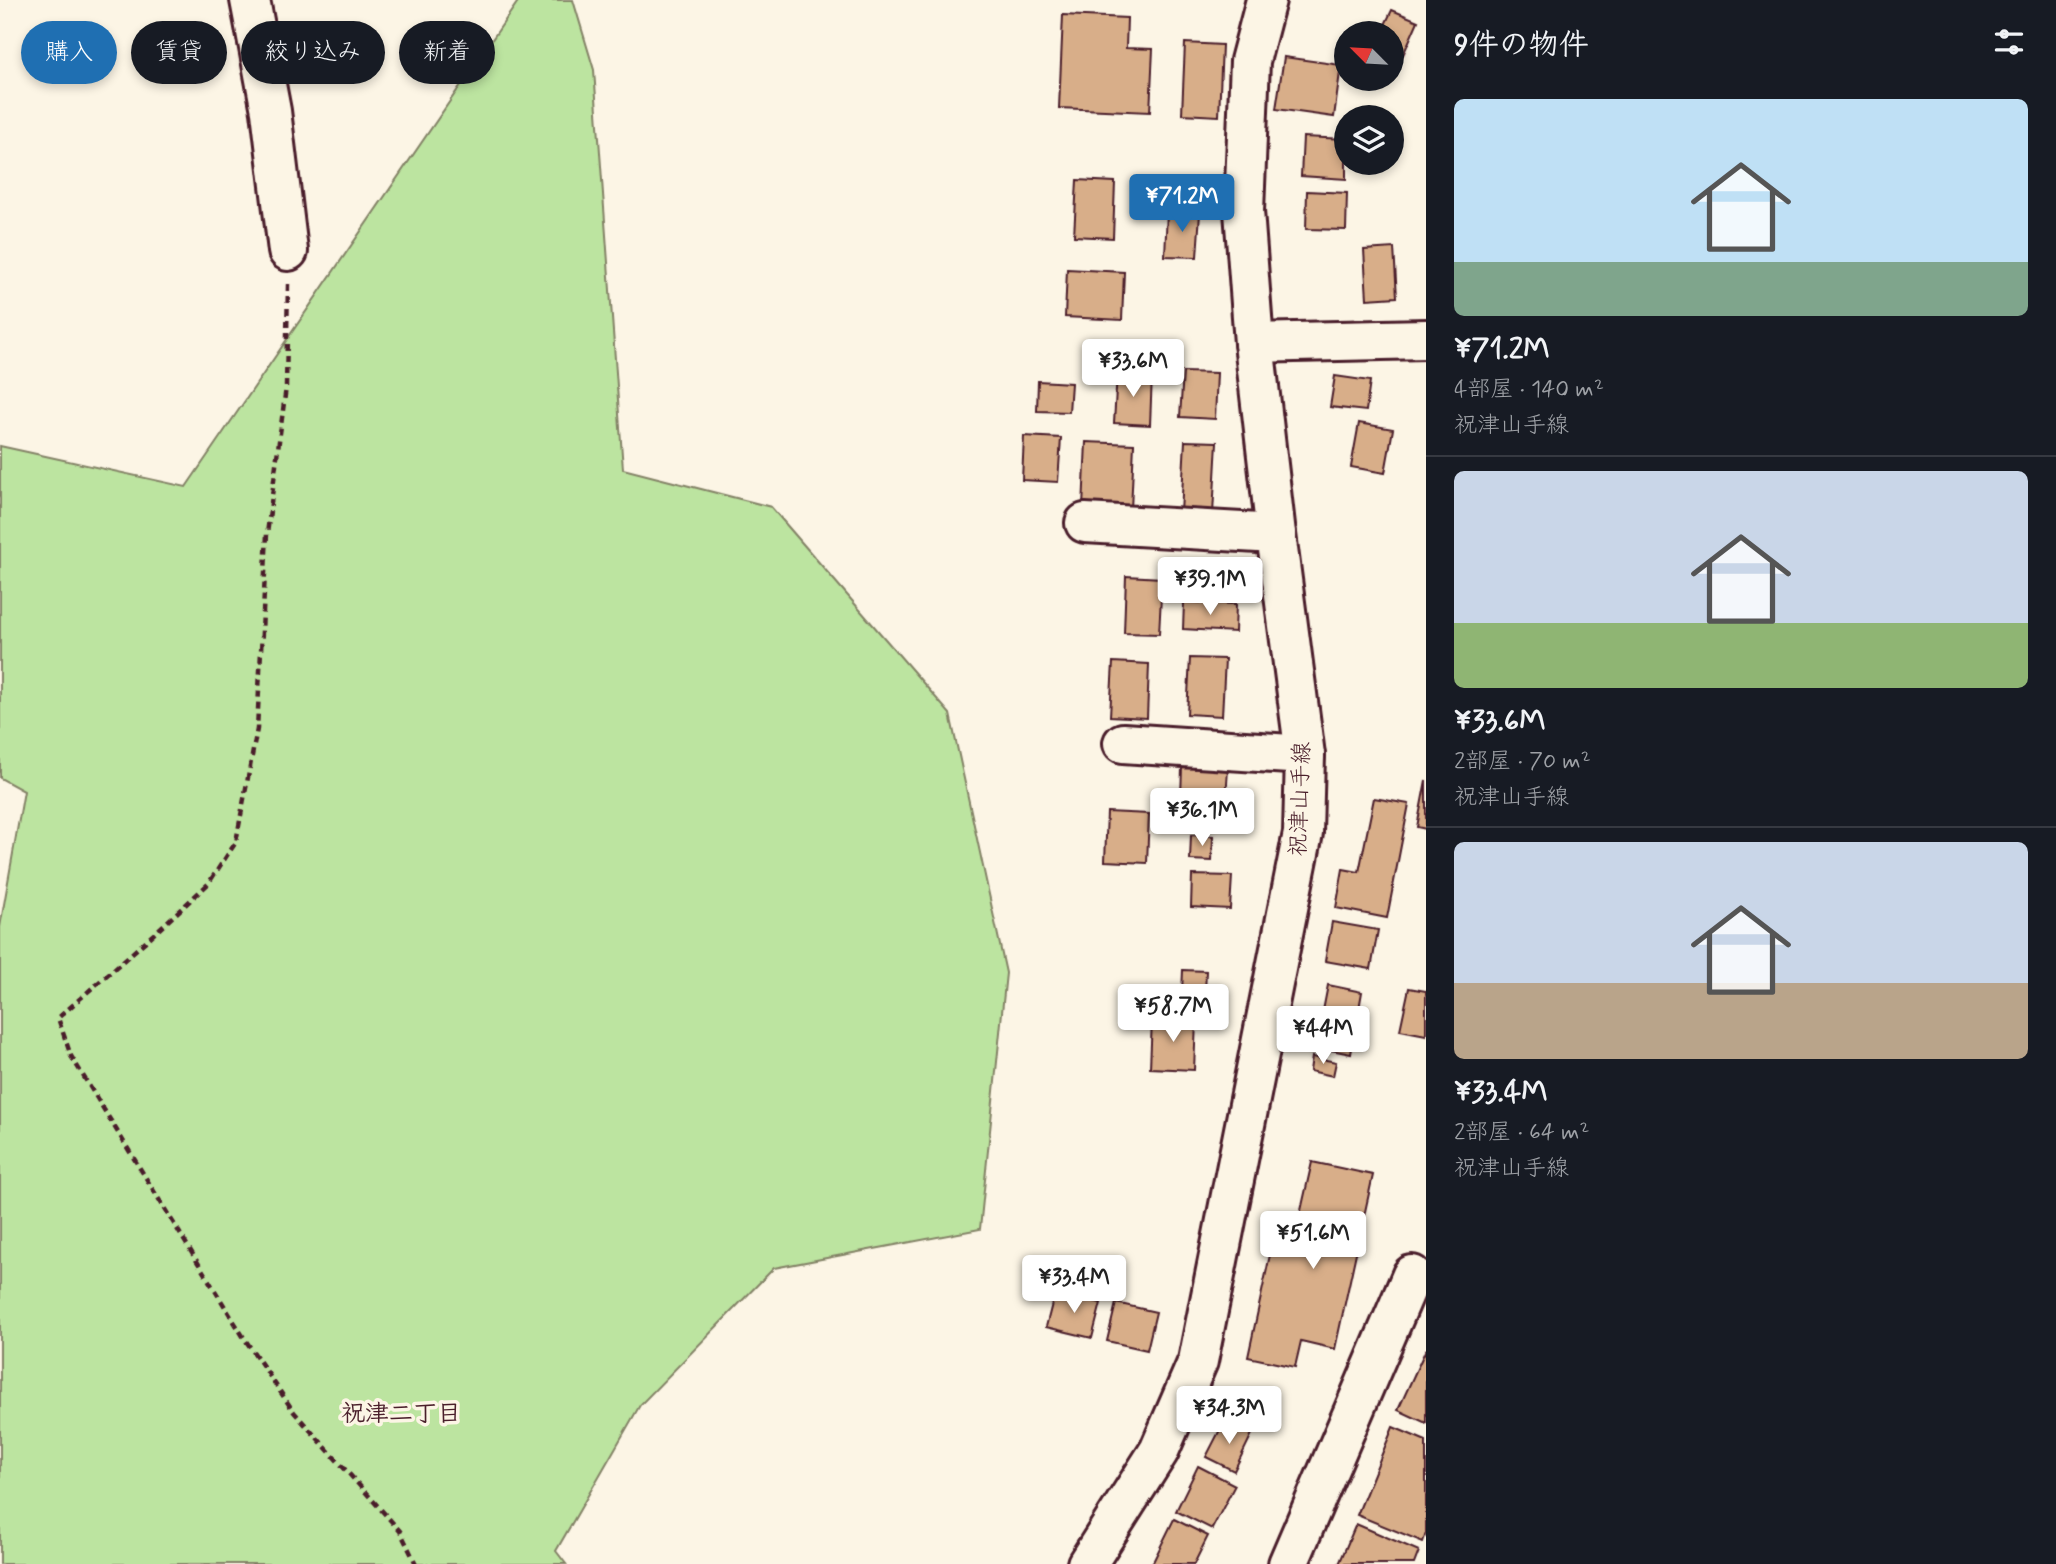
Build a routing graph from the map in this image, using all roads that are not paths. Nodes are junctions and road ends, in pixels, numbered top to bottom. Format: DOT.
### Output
graph roads {
  1 [pos="250,0"];
  2 [pos="1266,0"];
  3 [pos="288,251"];
  4 [pos="1426,339"];
  5 [pos="1254,343"];
  6 [pos="1084,523"];
  7 [pos="1276,534"];
  8 [pos="1123,743"];
  9 [pos="1306,755"];
  10 [pos="1412,1275"];
  11 [pos="1087,1564"];
  12 [pos="1288,1564"];
  1 -- 3 [label="street"];
  2 -- 5 [label="street, 祝津山手線"];
  4 -- 5 [label="street"];
  5 -- 7 [label="street, 祝津山手線"];
  6 -- 7 [label="street"];
  7 -- 9 [label="street, 祝津山手線"];
  8 -- 9 [label="street"];
  9 -- 11 [label="street, 祝津山手線"];
  10 -- 12 [label="street"];
}
